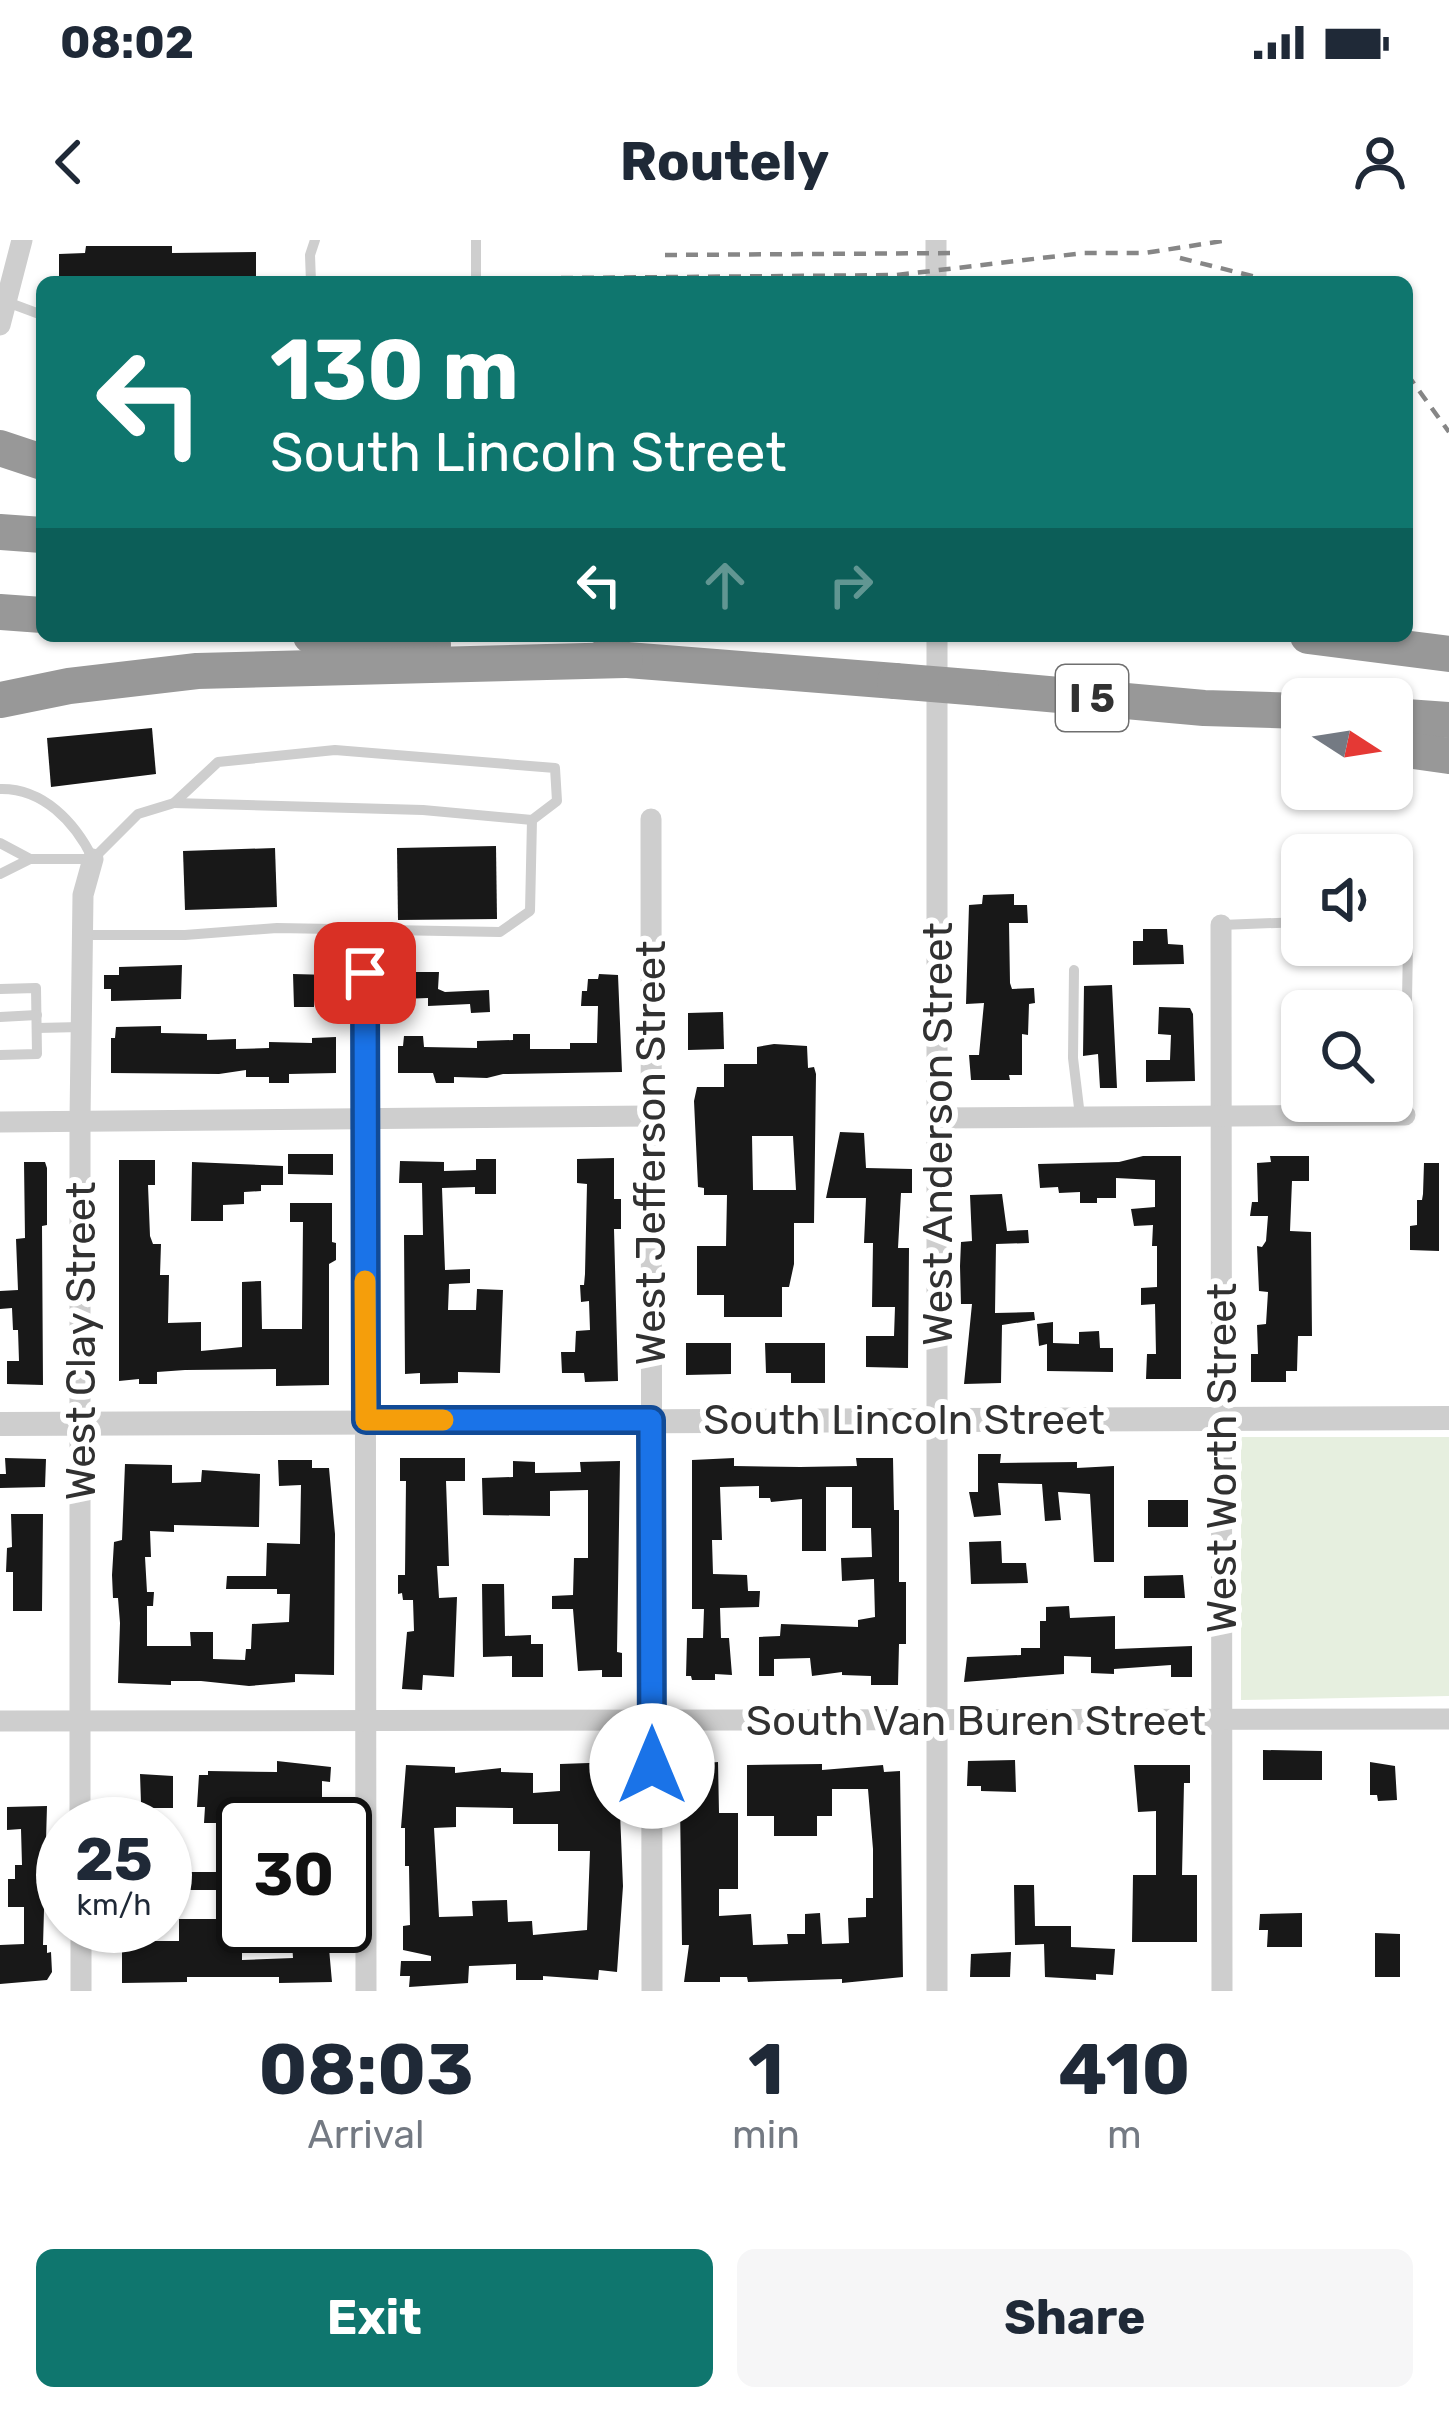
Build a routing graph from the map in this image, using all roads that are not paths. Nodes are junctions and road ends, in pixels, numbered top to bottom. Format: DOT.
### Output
graph roads {
  1 [pos="22,240"];
  2 [pos="315,240"];
  3 [pos="476,240"];
  4 [pos="936,240"];
  5 [pos="311,276"];
  6 [pos="476,276"];
  7 [pos="937,276"];
  8 [pos="7,302"];
  9 [pos="36,313"];
  10 [pos="0,325"];
  11 [pos="0,448"];
  12 [pos="36,459"];
  13 [pos="0,532"];
  14 [pos="36,535"];
  15 [pos="0,612"];
  16 [pos="36,615"];
  17 [pos="1449,638"];
  18 [pos="1413,639"];
  19 [pos="390,642"];
  20 [pos="937,642"];
  21 [pos="1368,642"];
  22 [pos="1449,654"];
  23 [pos="625,660"];
  24 [pos="0,700"];
  25 [pos="1204,707"];
  26 [pos="1281,710"];
  27 [pos="1413,717"];
  28 [pos="1449,720"];
  29 [pos="1281,726"];
  30 [pos="1413,751"];
  31 [pos="1449,756"];
  32 [pos="0,789"];
  33 [pos="174,803"];
  34 [pos="651,819"];
  35 [pos="532,820"];
  36 [pos="0,843"];
  37 [pos="30,859"];
  38 [pos="93,859"];
  39 [pos="0,874"];
  40 [pos="1281,923"];
  41 [pos="1222,925"];
  42 [pos="83,935"];
  43 [pos="1074,970"];
  44 [pos="365,973"];
  45 [pos="0,988"];
  46 [pos="0,1017"];
  47 [pos="37,1022"];
  48 [pos="81,1027"];
  49 [pos="0,1055"];
  50 [pos="650,1116"];
  51 [pos="1281,1117"];
  52 [pos="937,1118"];
  53 [pos="1080,1118"];
  54 [pos="365,1119"];
  55 [pos="1221,1119"];
  56 [pos="80,1120"];
  57 [pos="0,1123"];
  58 [pos="1221,1418"];
  59 [pos="1449,1418"];
  60 [pos="937,1419"];
  61 [pos="366,1420"];
  62 [pos="651,1420"];
  63 [pos="0,1424"];
  64 [pos="81,1424"];
  65 [pos="1449,1719"];
  66 [pos="937,1720"];
  67 [pos="1222,1720"];
  68 [pos="0,1721"];
  69 [pos="652,1721"];
  70 [pos="367,1722"];
  71 [pos="80,1723"];
  72 [pos="80,1797"];
  73 [pos="81,1953"];
  74 [pos="81,1991"];
  75 [pos="366,1991"];
  76 [pos="652,1991"];
  77 [pos="937,1991"];
  78 [pos="1222,1991"];
  1 -- 8 [label="street"];
  2 -- 5 [label="lane"];
  3 -- 6 [label="lane"];
  4 -- 7 [label="street"];
  8 -- 9 [label="lane"];
  8 -- 10 [label="street"];
  11 -- 12 [label="highway"];
  13 -- 14 [label="highway"];
  15 -- 16 [label="highway"];
  17 -- 18 [label="highway"];
  19 -- 23 [label="highway, I 5"];
  20 -- 52 [label="street, West Anderson Street"];
  21 -- 22 [label="highway"];
  23 -- 24 [label="highway"];
  23 -- 25 [label="highway, I 5, bridge"];
  25 -- 26 [label="highway, I 5"];
  25 -- 29 [label="highway"];
  27 -- 28 [label="highway"];
  30 -- 31 [label="highway"];
  32 -- 38 [label="lane"];
  33 -- 35 [label="lane"];
  33 -- 35 [label="lane"];
  33 -- 38 [label="lane"];
  34 -- 50 [label="street, West Jefferson Street"];
  35 -- 42 [label="lane"];
  36 -- 37 [label="lane"];
  37 -- 38 [label="lane"];
  37 -- 39 [label="lane"];
  38 -- 42 [label="street, West Clay Street"];
  40 -- 41 [label="lane"];
  41 -- 55 [label="street, West Worth Street"];
  42 -- 48 [label="street, West Clay Street"];
  43 -- 53 [label="lane"];
  44 -- 54 [label="street"];
  45 -- 47 [label="lane"];
  46 -- 47 [label="lane"];
  47 -- 48 [label="lane"];
  47 -- 49 [label="lane"];
  48 -- 56 [label="street, West Clay Street"];
  50 -- 54 [label="street"];
  50 -- 62 [label="street, West Jefferson Street"];
  51 -- 55 [label="street"];
  52 -- 53 [label="street"];
  52 -- 60 [label="street, West Anderson Street"];
  53 -- 55 [label="street"];
  54 -- 56 [label="street"];
  54 -- 61 [label="street"];
  55 -- 58 [label="street, West Worth Street"];
  56 -- 57 [label="street"];
  56 -- 64 [label="street, West Clay Street"];
  58 -- 59 [label="street, South Lincoln Street"];
  58 -- 60 [label="street, South Lincoln Street"];
  58 -- 67 [label="street, West Worth Street"];
  60 -- 62 [label="street, South Lincoln Street"];
  60 -- 66 [label="street, West Anderson Street"];
  61 -- 62 [label="street, South Lincoln Street"];
  61 -- 64 [label="street, South Lincoln Street"];
  61 -- 70 [label="street"];
  62 -- 69 [label="street, West Jefferson Street"];
  63 -- 64 [label="street, South Lincoln Street"];
  64 -- 71 [label="street, West Clay Street"];
  65 -- 67 [label="street, South Van Buren Street"];
  66 -- 67 [label="street, South Van Buren Street"];
  66 -- 69 [label="street, South Van Buren Street"];
  66 -- 77 [label="street, West Anderson Street"];
  67 -- 78 [label="street, West Worth Street"];
  68 -- 71 [label="street, South Van Buren Street"];
  69 -- 70 [label="street, South Van Buren Street"];
  69 -- 76 [label="street, West Jefferson Street"];
  70 -- 71 [label="street, South Van Buren Street"];
  70 -- 75 [label="street"];
  71 -- 72 [label="street, West Clay Street"];
  73 -- 74 [label="street"];
}
